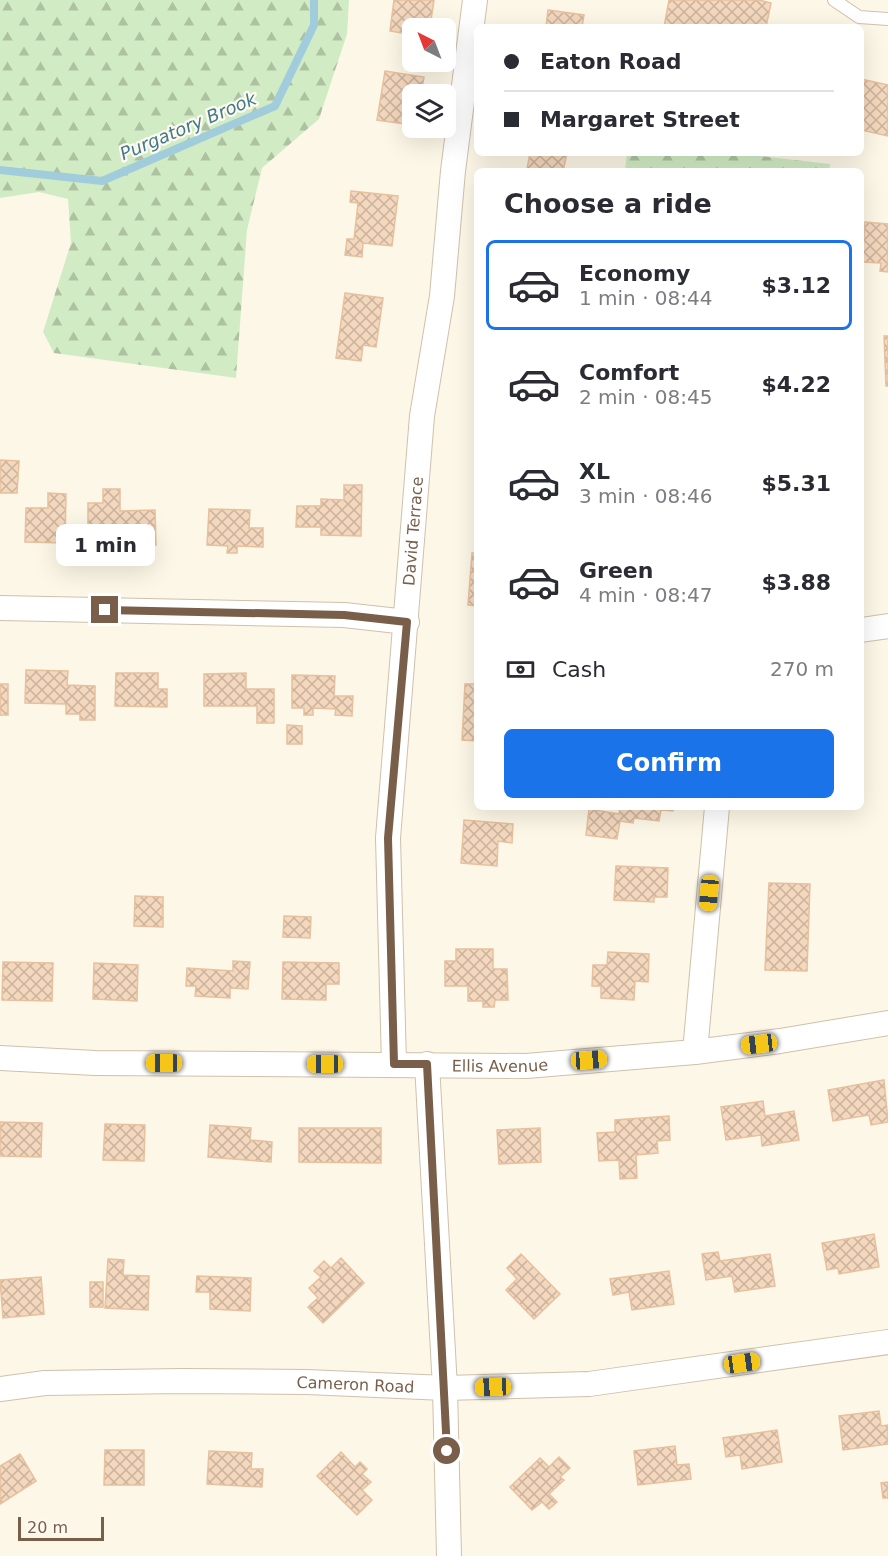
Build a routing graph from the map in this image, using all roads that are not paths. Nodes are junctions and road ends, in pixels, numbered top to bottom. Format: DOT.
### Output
graph roads {
  1 [pos="475,0"];
  2 [pos="834,0"];
  3 [pos="888,19"];
  4 [pos="0,608"];
  5 [pos="407,622"];
  6 [pos="888,626"];
  7 [pos="864,630"];
  8 [pos="717,810"];
  9 [pos="888,1023"];
  10 [pos="695,1052"];
  11 [pos="0,1058"];
  12 [pos="394,1064"];
  13 [pos="427,1064"];
  14 [pos="888,1342"];
  15 [pos="445,1388"];
  16 [pos="0,1389"];
  17 [pos="449,1556"];
  1 -- 5 [label="street, David Terrace"];
  2 -- 3 [label="lane"];
  4 -- 5 [label="street"];
  5 -- 12 [label="street, David Terrace"];
  6 -- 7 [label="street"];
  8 -- 10 [label="street"];
  9 -- 10 [label="street, Ellis Avenue"];
  10 -- 13 [label="street, Ellis Avenue"];
  11 -- 12 [label="street, Ellis Avenue"];
  12 -- 13 [label="street, Ellis Avenue"];
  13 -- 15 [label="street"];
  14 -- 15 [label="street, Cameron Road"];
  15 -- 16 [label="street, Cameron Road"];
  15 -- 17 [label="street"];
}
